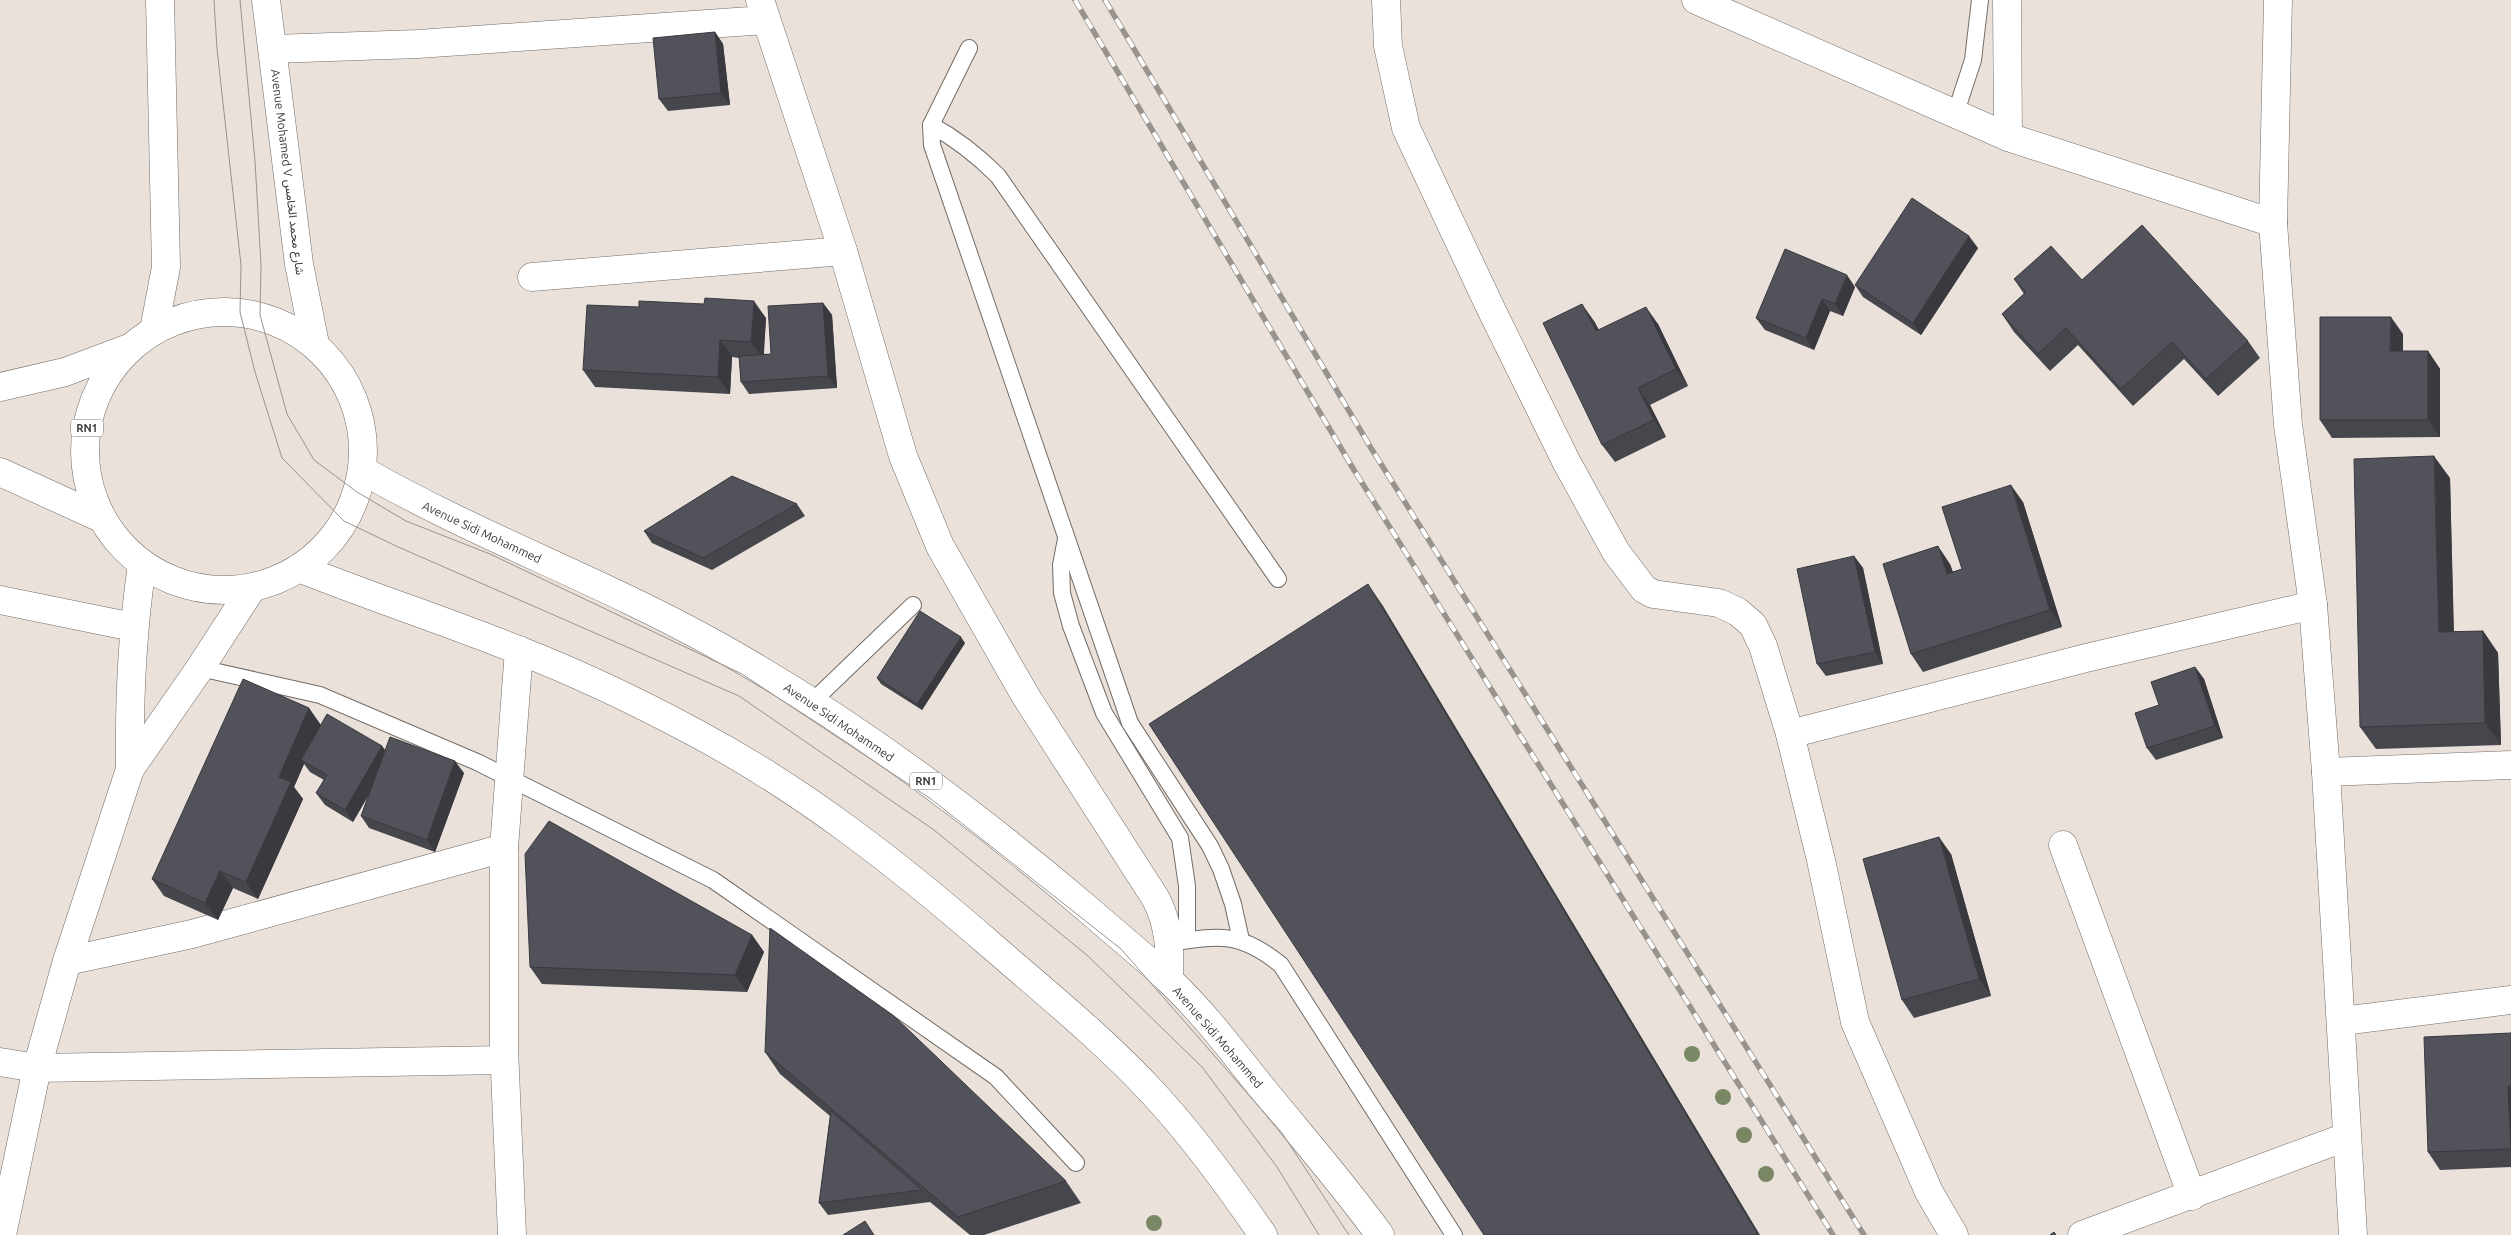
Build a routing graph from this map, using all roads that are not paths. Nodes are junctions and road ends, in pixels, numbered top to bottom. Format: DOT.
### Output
graph roads {
  1 [pos="160,0"];
  2 [pos="266,0"];
  3 [pos="1386,0"];
  4 [pos="1980,0"];
  5 [pos="2007,0"];
  6 [pos="2278,0"];
  7 [pos="1712,3"];
  8 [pos="763,10"];
  9 [pos="968,48"];
  10 [pos="273,49"];
  11 [pos="1955,114"];
  12 [pos="931,125"];
  13 [pos="2008,137"];
  14 [pos="2273,223"];
  15 [pos="843,251"];
  16 [pos="532,277"];
  17 [pos="154,330"];
  18 [pos="314,344"];
  19 [pos="129,348"];
  20 [pos="0,387"];
  21 [pos="362,470"];
  22 [pos="0,472"];
  23 [pos="100,518"];
  24 [pos="1066,538"];
  25 [pos="142,564"];
  26 [pos="299,568"];
  27 [pos="1278,578"];
  28 [pos="252,588"];
  29 [pos="0,600"];
  30 [pos="2313,604"];
  31 [pos="913,605"];
  32 [pos="133,627"];
  33 [pos="519,650"];
  34 [pos="200,668"];
  35 [pos="812,702"];
  36 [pos="1790,734"];
  37 [pos="2511,765"];
  38 [pos="130,769"];
  39 [pos="2326,772"];
  40 [pos="510,778"];
  41 [pos="2063,845"];
  42 [pos="504,848"];
  43 [pos="1241,940"];
  44 [pos="1179,941"];
  45 [pos="67,961"];
  46 [pos="1169,980"];
  47 [pos="2511,1000"];
  48 [pos="2342,1021"];
  49 [pos="504,1060"];
  50 [pos="0,1062"];
  51 [pos="37,1068"];
  52 [pos="2346,1137"];
  53 [pos="1076,1162"];
  54 [pos="2192,1196"];
  55 [pos="2,1235"];
  56 [pos="512,1235"];
  57 [pos="1263,1235"];
  58 [pos="1380,1235"];
  59 [pos="1454,1235"];
  60 [pos="1954,1235"];
  61 [pos="2082,1235"];
  62 [pos="2353,1235"];
  1 -- 17 [label="street"];
  2 -- 10 [label="street, Avenue Mohamed V شارع محمد الخامس"];
  3 -- 36 [label="street"];
  4 -- 11 [label="lane"];
  5 -- 13 [label="street"];
  6 -- 14 [label="street"];
  7 -- 11 [label="street"];
  8 -- 10 [label="street"];
  8 -- 15 [label="street"];
  9 -- 12 [label="lane"];
  10 -- 18 [label="street, Avenue Mohamed V شارع محمد الخامس"];
  11 -- 13 [label="street"];
  12 -- 24 [label="lane"];
  12 -- 27 [label="lane"];
  13 -- 14 [label="street"];
  14 -- 30 [label="street"];
  15 -- 16 [label="street"];
  15 -- 44 [label="street"];
  17 -- 18 [label="street, RN1"];
  17 -- 19 [label="street, RN1"];
  18 -- 21 [label="street, RN1"];
  19 -- 20 [label="street, RN1"];
  19 -- 23 [label="street, RN1"];
  21 -- 26 [label="street, RN1"];
  21 -- 35 [label="street, Avenue Sidi Mohammed / RN1"];
  22 -- 23 [label="street, RN1"];
  23 -- 25 [label="street, RN1"];
  24 -- 43 [label="lane"];
  24 -- 44 [label="lane"];
  25 -- 28 [label="street, RN1"];
  25 -- 32 [label="street"];
  26 -- 28 [label="street, RN1"];
  26 -- 33 [label="street"];
  28 -- 34 [label="street"];
  29 -- 32 [label="street"];
  30 -- 36 [label="street"];
  30 -- 39 [label="street"];
  31 -- 35 [label="lane"];
  32 -- 38 [label="street"];
  33 -- 40 [label="street"];
  33 -- 57 [label="street"];
  34 -- 38 [label="street"];
  34 -- 40 [label="lane"];
  35 -- 46 [label="street, Avenue Sidi Mohammed / RN1"];
  36 -- 60 [label="street"];
  37 -- 39 [label="street"];
  38 -- 45 [label="street"];
  39 -- 48 [label="street"];
  40 -- 42 [label="street"];
  40 -- 53 [label="lane"];
  41 -- 54 [label="street"];
  42 -- 45 [label="street"];
  42 -- 49 [label="street"];
  43 -- 44 [label="lane"];
  43 -- 59 [label="lane"];
  44 -- 46 [label="street"];
  45 -- 51 [label="street"];
  46 -- 58 [label="street, Avenue Sidi Mohammed / RN1"];
  47 -- 48 [label="street"];
  48 -- 52 [label="street"];
  49 -- 51 [label="street"];
  49 -- 56 [label="street"];
  50 -- 51 [label="street"];
  51 -- 55 [label="street"];
  52 -- 54 [label="street"];
  52 -- 62 [label="street"];
  54 -- 61 [label="street"];
}
